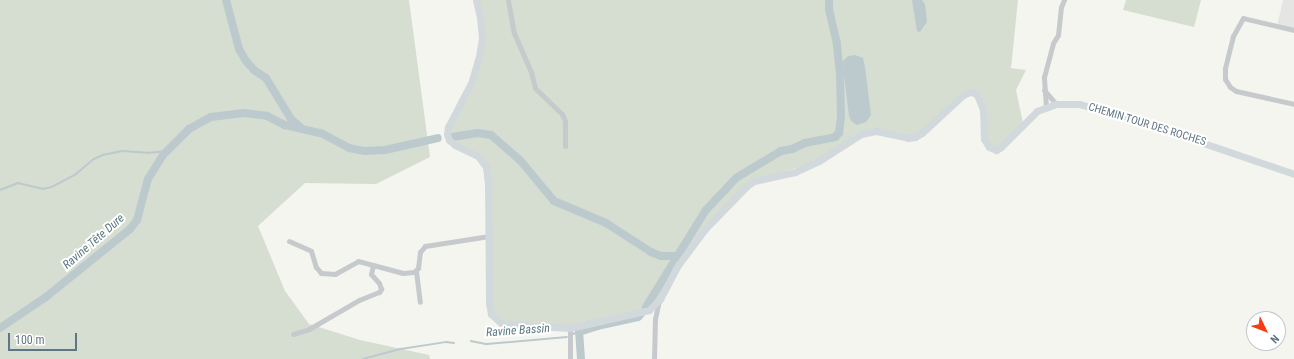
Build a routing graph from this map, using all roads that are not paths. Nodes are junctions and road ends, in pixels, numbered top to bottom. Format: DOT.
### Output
graph roads {
  1 [pos="476,0"];
  2 [pos="508,0"];
  3 [pos="1064,0"];
  4 [pos="1294,30"];
  5 [pos="1044,90"];
  6 [pos="1056,104"];
  7 [pos="1294,104"];
  8 [pos="1046,107"];
  9 [pos="565,146"];
  10 [pos="1294,174"];
  11 [pos="489,236"];
  12 [pos="289,241"];
  13 [pos="373,265"];
  14 [pos="416,271"];
  15 [pos="660,299"];
  16 [pos="420,302"];
  17 [pos="570,328"];
  18 [pos="294,334"];
  19 [pos="570,359"];
  20 [pos="654,359"];
  1 -- 11 [label="street"];
  2 -- 9 [label="street"];
  3 -- 5 [label="street"];
  4 -- 7 [label="street"];
  5 -- 6 [label="street"];
  5 -- 8 [label="street"];
  6 -- 8 [label="street, CHEMIN TOUR DES ROCHES"];
  6 -- 10 [label="street, CHEMIN TOUR DES ROCHES"];
  8 -- 15 [label="street, CHEMIN TOUR DES ROCHES"];
  11 -- 14 [label="street"];
  11 -- 17 [label="street"];
  12 -- 13 [label="street"];
  13 -- 14 [label="street"];
  13 -- 18 [label="street"];
  14 -- 16 [label="street"];
  15 -- 17 [label="street"];
  15 -- 20 [label="street"];
  17 -- 19 [label="street"];
}
